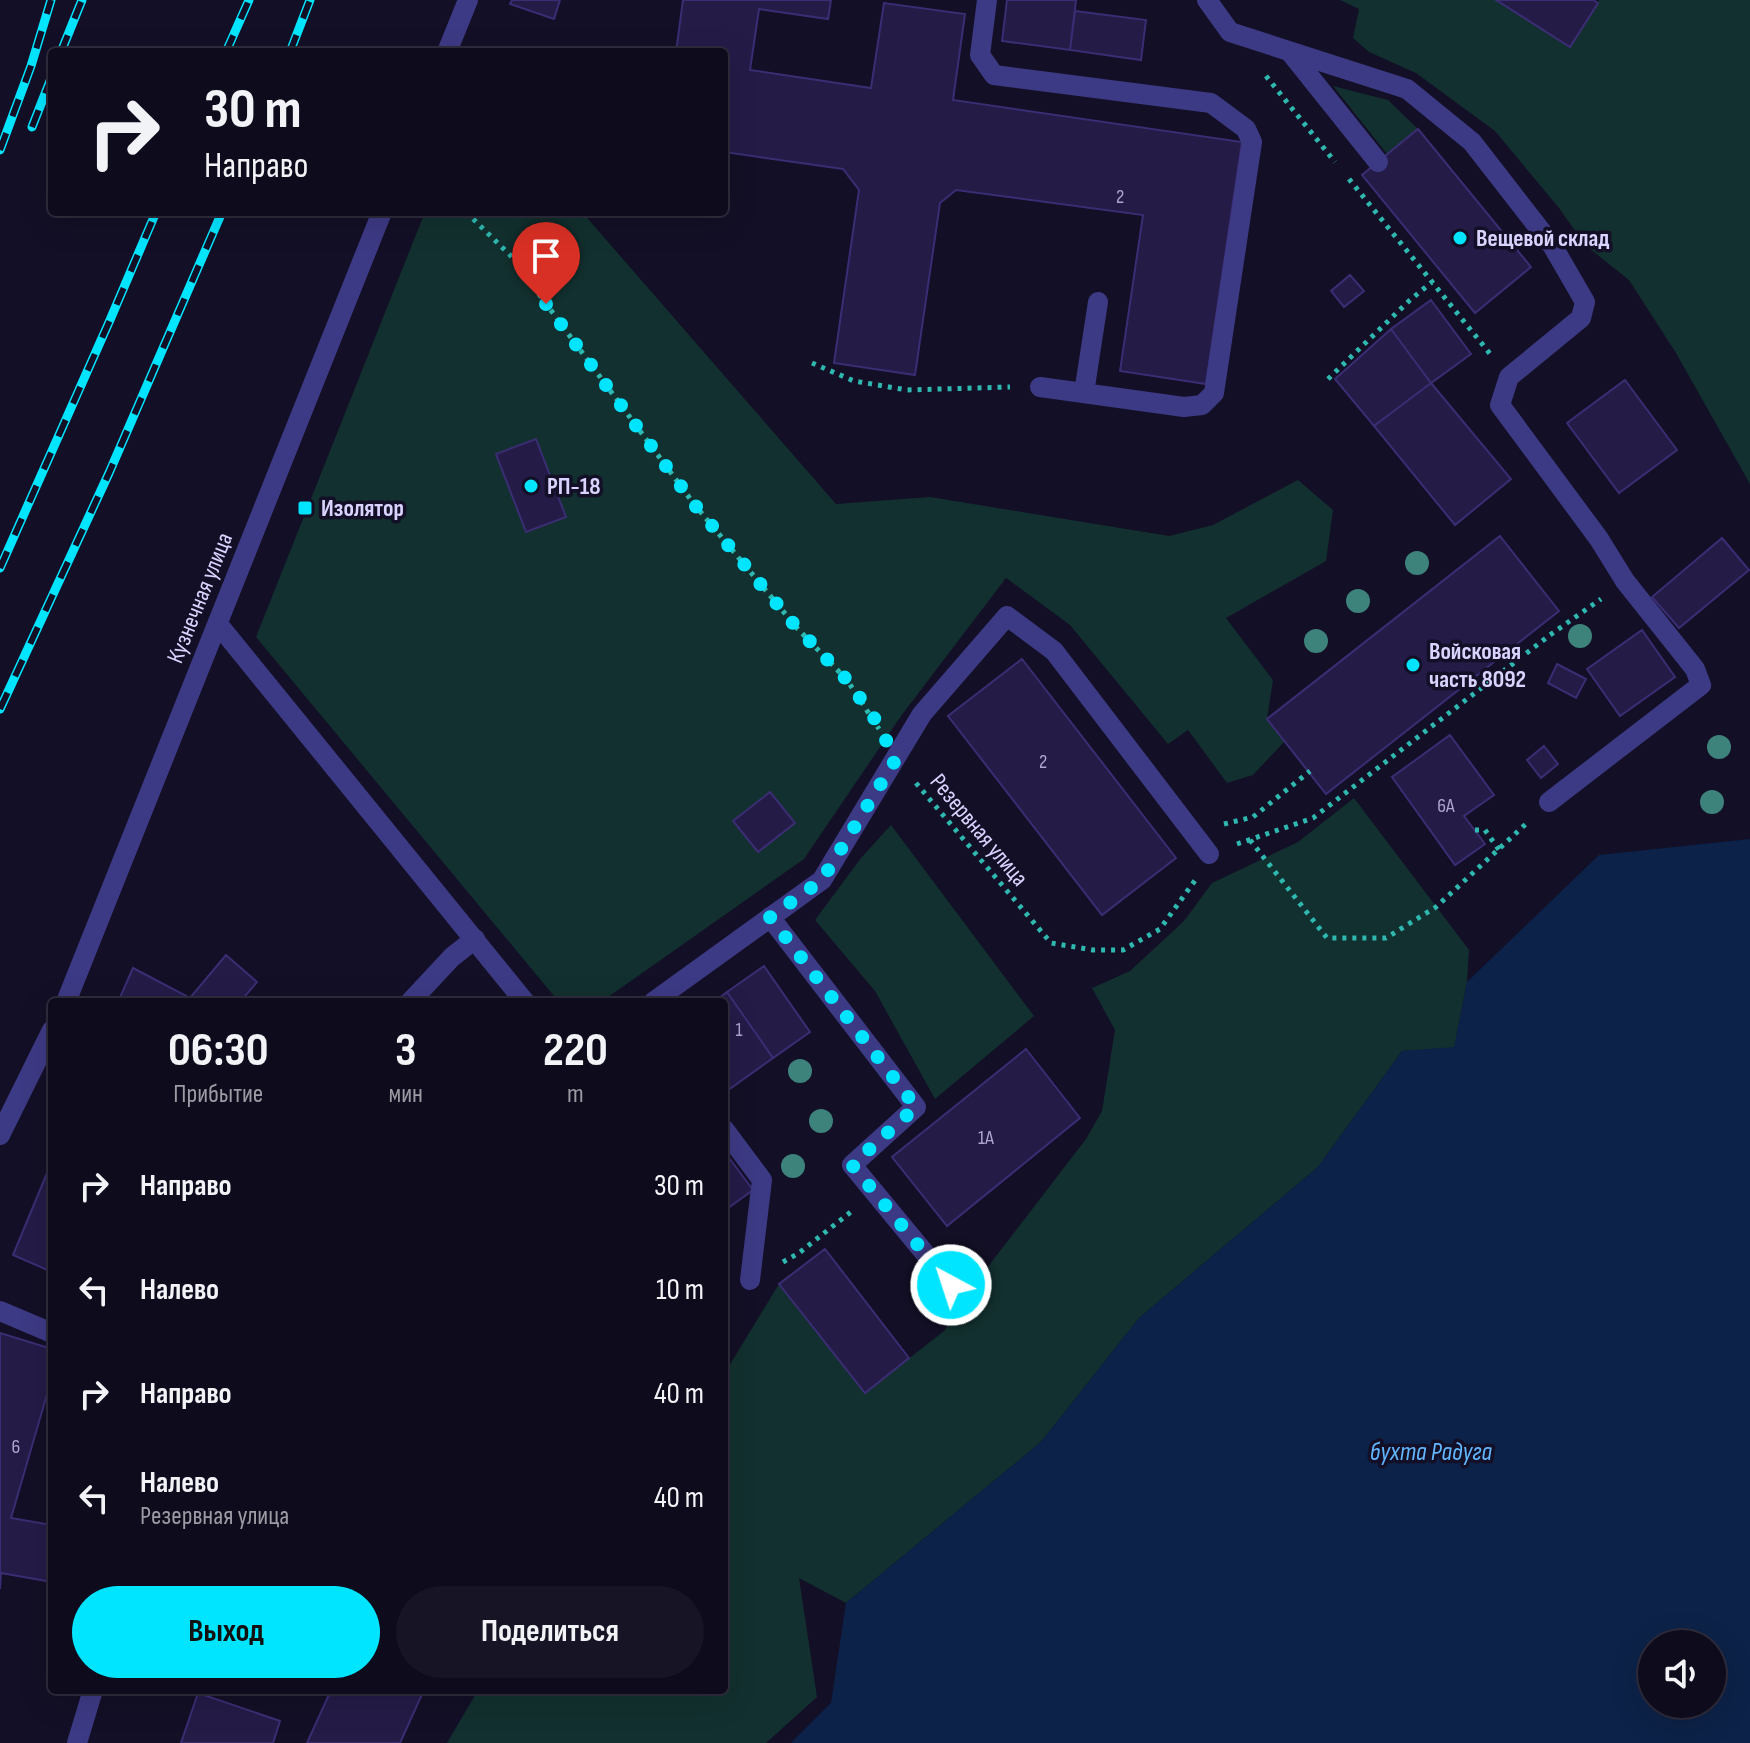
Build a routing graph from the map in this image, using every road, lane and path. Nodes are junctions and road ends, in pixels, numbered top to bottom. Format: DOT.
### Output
graph roads {
  1 [pos="468,0"];
  2 [pos="987,0"];
  3 [pos="1207,0"];
  4 [pos="1230,32"];
  5 [pos="449,48"];
  6 [pos="1290,52"];
  7 [pos="1378,162"];
  8 [pos="1336,163"];
  9 [pos="1346,175"];
  10 [pos="380,216"];
  11 [pos="470,216"];
  12 [pos="1432,282"];
  13 [pos="1098,302"];
  14 [pos="812,363"];
  15 [pos="1509,377"];
  16 [pos="1328,379"];
  17 [pos="1040,387"];
  18 [pos="1084,393"];
  19 [pos="1625,581"];
  20 [pos="218,624"];
  21 [pos="896,759"];
  22 [pos="1310,771"];
  23 [pos="1549,802"];
  24 [pos="1253,817"];
  25 [pos="1475,830"];
  26 [pos="1250,840"];
  27 [pos="1499,850"];
  28 [pos="1209,854"];
  29 [pos="770,917"];
  30 [pos="475,939"];
  31 [pos="68,998"];
  32 [pos="414,998"];
  33 [pos="522,998"];
  34 [pos="659,998"];
  35 [pos="48,1038"];
  36 [pos="728,1134"];
  37 [pos="0,1135"];
  38 [pos="874,1193"];
  39 [pos="750,1280"];
  40 [pos="951,1285"];
  41 [pos="0,1311"];
  42 [pos="48,1331"];
  43 [pos="92,1694"];
  44 [pos="77,1743"];
  1 -- 5 [label="street"];
  2 -- 18 [label="street"];
  3 -- 4 [label="street"];
  4 -- 6 [label="street"];
  4 -- 8 [label="path"];
  6 -- 7 [label="street"];
  6 -- 15 [label="street"];
  9 -- 12 [label="path"];
  10 -- 20 [label="street, Кузнечная улица"];
  11 -- 21 [label="path, Резервная улица"];
  12 -- 15 [label="path"];
  12 -- 16 [label="path"];
  13 -- 18 [label="street"];
  14 -- 17 [label="path"];
  15 -- 19 [label="street"];
  17 -- 18 [label="street"];
  19 -- 23 [label="street"];
  19 -- 26 [label="path"];
  20 -- 30 [label="street"];
  20 -- 31 [label="street, Кузнечная улица"];
  21 -- 28 [label="path, Резервная улица"];
  21 -- 28 [label="street"];
  21 -- 29 [label="street"];
  22 -- 24 [label="path"];
  23 -- 27 [label="path"];
  25 -- 27 [label="path"];
  26 -- 27 [label="path"];
  26 -- 28 [label="path"];
  29 -- 34 [label="street"];
  29 -- 38 [label="street"];
  30 -- 32 [label="street"];
  30 -- 33 [label="street"];
  35 -- 37 [label="street"];
  36 -- 39 [label="street"];
  38 -- 39 [label="path"];
  38 -- 40 [label="street"];
  41 -- 42 [label="street"];
  43 -- 44 [label="street"];
}
